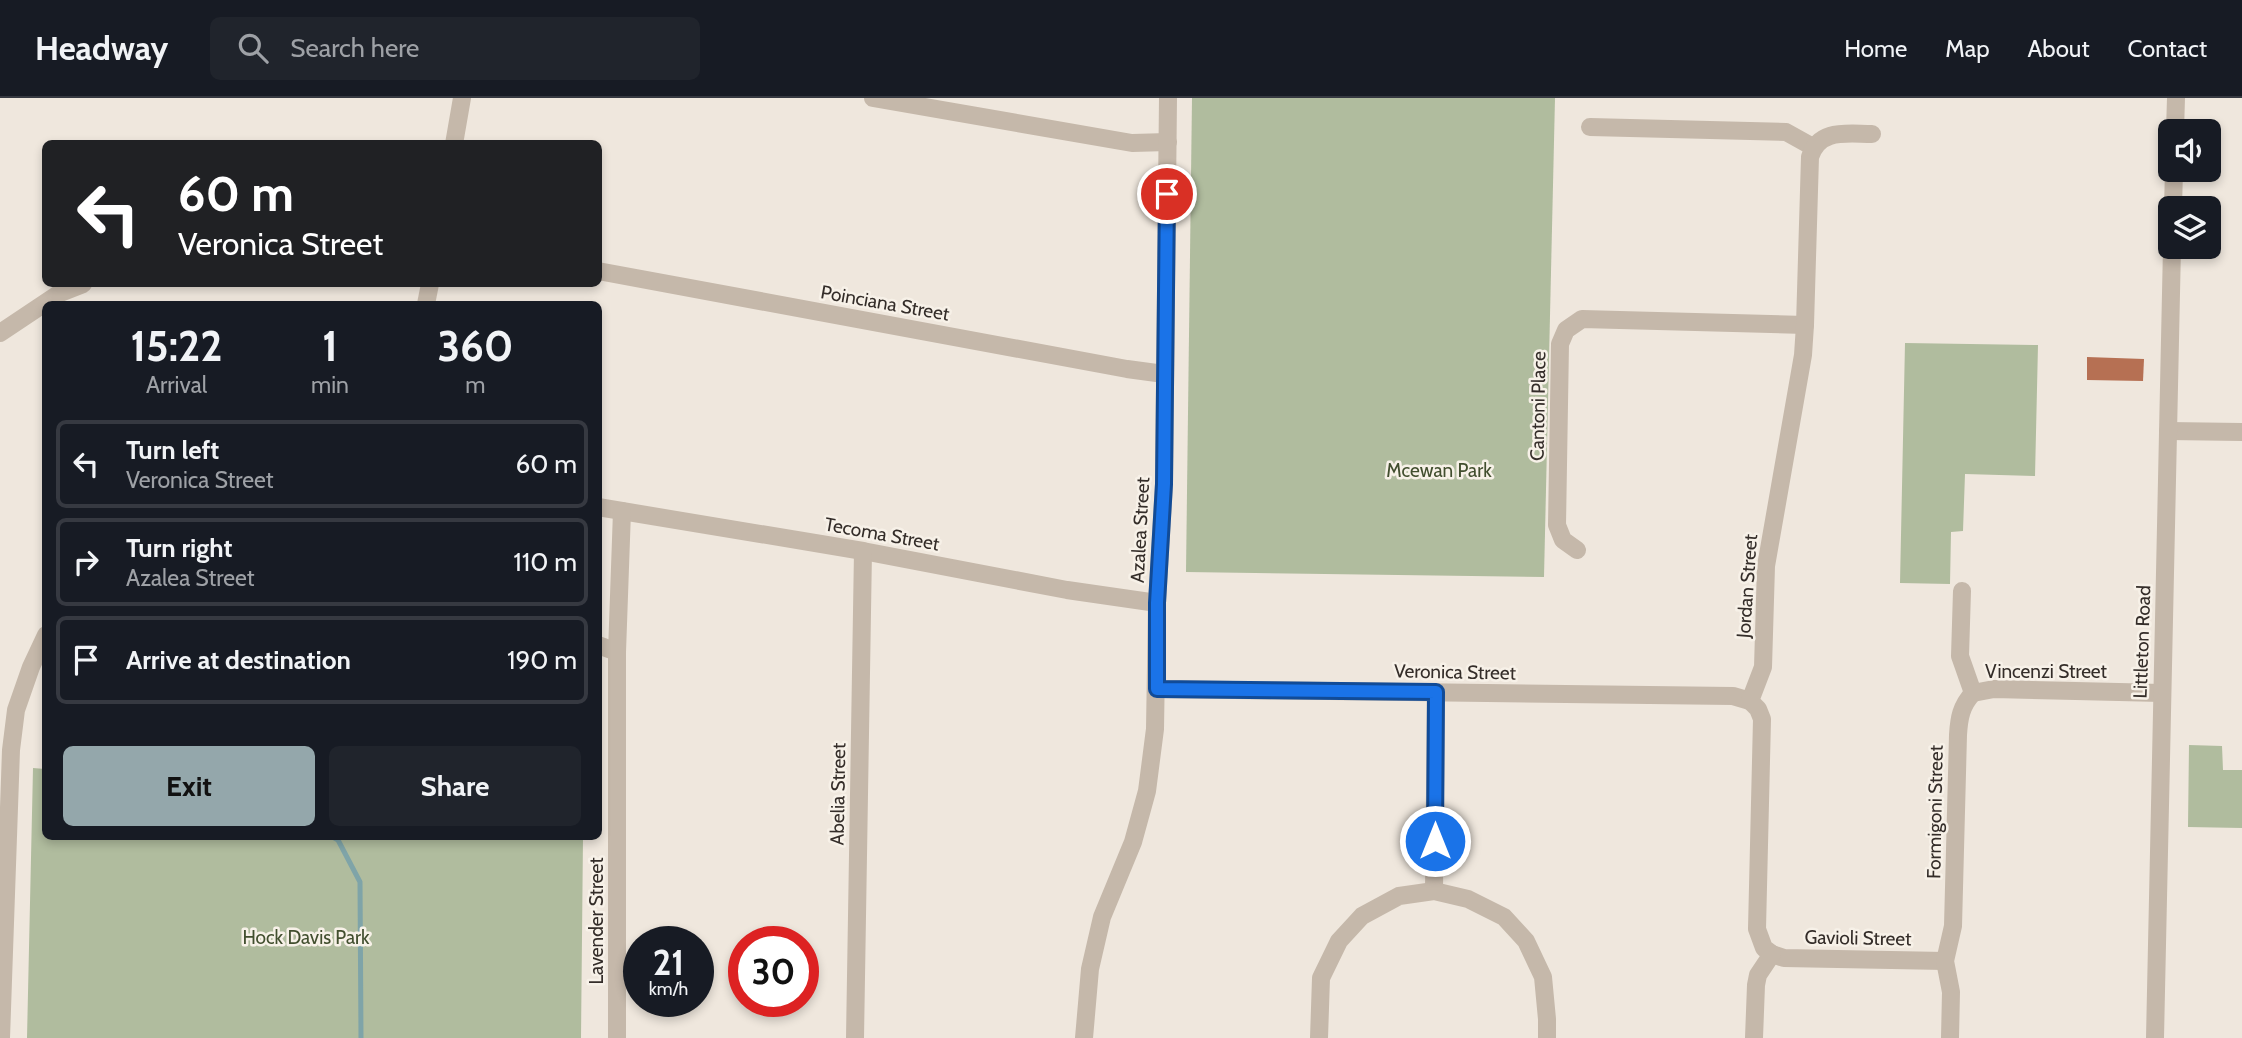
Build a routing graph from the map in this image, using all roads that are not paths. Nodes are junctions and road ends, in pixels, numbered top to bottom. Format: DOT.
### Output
graph roads {
  1 [pos="462,98"];
  2 [pos="873,98"];
  3 [pos="1168,98"];
  4 [pos="2176,98"];
  5 [pos="2175,119"];
  6 [pos="1590,127"];
  7 [pos="1872,134"];
  8 [pos="455,140"];
  9 [pos="1168,142"];
  10 [pos="1813,146"];
  11 [pos="2172,259"];
  12 [pos="602,272"];
  13 [pos="75,287"];
  14 [pos="48,301"];
  15 [pos="42,305"];
  16 [pos="1805,325"];
  17 [pos="0,333"];
  18 [pos="1164,374"];
  19 [pos="2168,430"];
  20 [pos="2242,432"];
  21 [pos="602,508"];
  22 [pos="622,511"];
  23 [pos="1577,550"];
  24 [pos="863,551"];
  25 [pos="1962,591"];
  26 [pos="1157,603"];
  27 [pos="42,644"];
  28 [pos="602,646"];
  29 [pos="617,652"];
  30 [pos="1157,689"];
  31 [pos="1436,692"];
  32 [pos="1973,692"];
  33 [pos="2162,693"];
  34 [pos="1750,701"];
  35 [pos="4,793"];
  36 [pos="1434,891"];
  37 [pos="1772,954"];
  38 [pos="1945,961"];
  39 [pos="1,1038"];
  40 [pos="617,1038"];
  41 [pos="855,1038"];
  42 [pos="1084,1038"];
  43 [pos="1319,1038"];
  44 [pos="1547,1038"];
  45 [pos="1754,1038"];
  46 [pos="1950,1038"];
  47 [pos="2155,1038"];
  1 -- 8 [label="street"];
  2 -- 9 [label="street"];
  3 -- 9 [label="street, Azalea Street"];
  4 -- 5 [label="street"];
  6 -- 10 [label="street"];
  7 -- 10 [label="street"];
  9 -- 18 [label="street, Azalea Street"];
  10 -- 16 [label="street, Jordan Street"];
  11 -- 19 [label="street, Littleton Road"];
  12 -- 18 [label="street, Poinciana Street"];
  13 -- 14 [label="street"];
  15 -- 17 [label="street"];
  16 -- 23 [label="street, Cantoni Place"];
  16 -- 34 [label="street, Jordan Street"];
  18 -- 26 [label="street, Azalea Street"];
  19 -- 20 [label="street"];
  19 -- 33 [label="street, Littleton Road"];
  21 -- 22 [label="street, Tecoma Street"];
  22 -- 24 [label="street, Tecoma Street"];
  22 -- 29 [label="street, Lavender Street"];
  24 -- 26 [label="street, Tecoma Street"];
  24 -- 41 [label="street, Abelia Street"];
  25 -- 32 [label="street"];
  26 -- 30 [label="street, Azalea Street"];
  27 -- 35 [label="street"];
  28 -- 29 [label="street"];
  29 -- 40 [label="street, Lavender Street"];
  30 -- 31 [label="street, Veronica Street"];
  30 -- 42 [label="street, Azalea Street"];
  31 -- 34 [label="street, Veronica Street"];
  31 -- 36 [label="street"];
  32 -- 33 [label="street, Vincenzi Street"];
  32 -- 38 [label="street, Formigoni Street"];
  33 -- 47 [label="street, Littleton Road"];
  34 -- 37 [label="street"];
  35 -- 39 [label="street"];
  36 -- 43 [label="street"];
  36 -- 44 [label="street"];
  37 -- 38 [label="street, Gavioli Street"];
  37 -- 45 [label="street"];
  38 -- 46 [label="street, Formigoni Street"];
}
